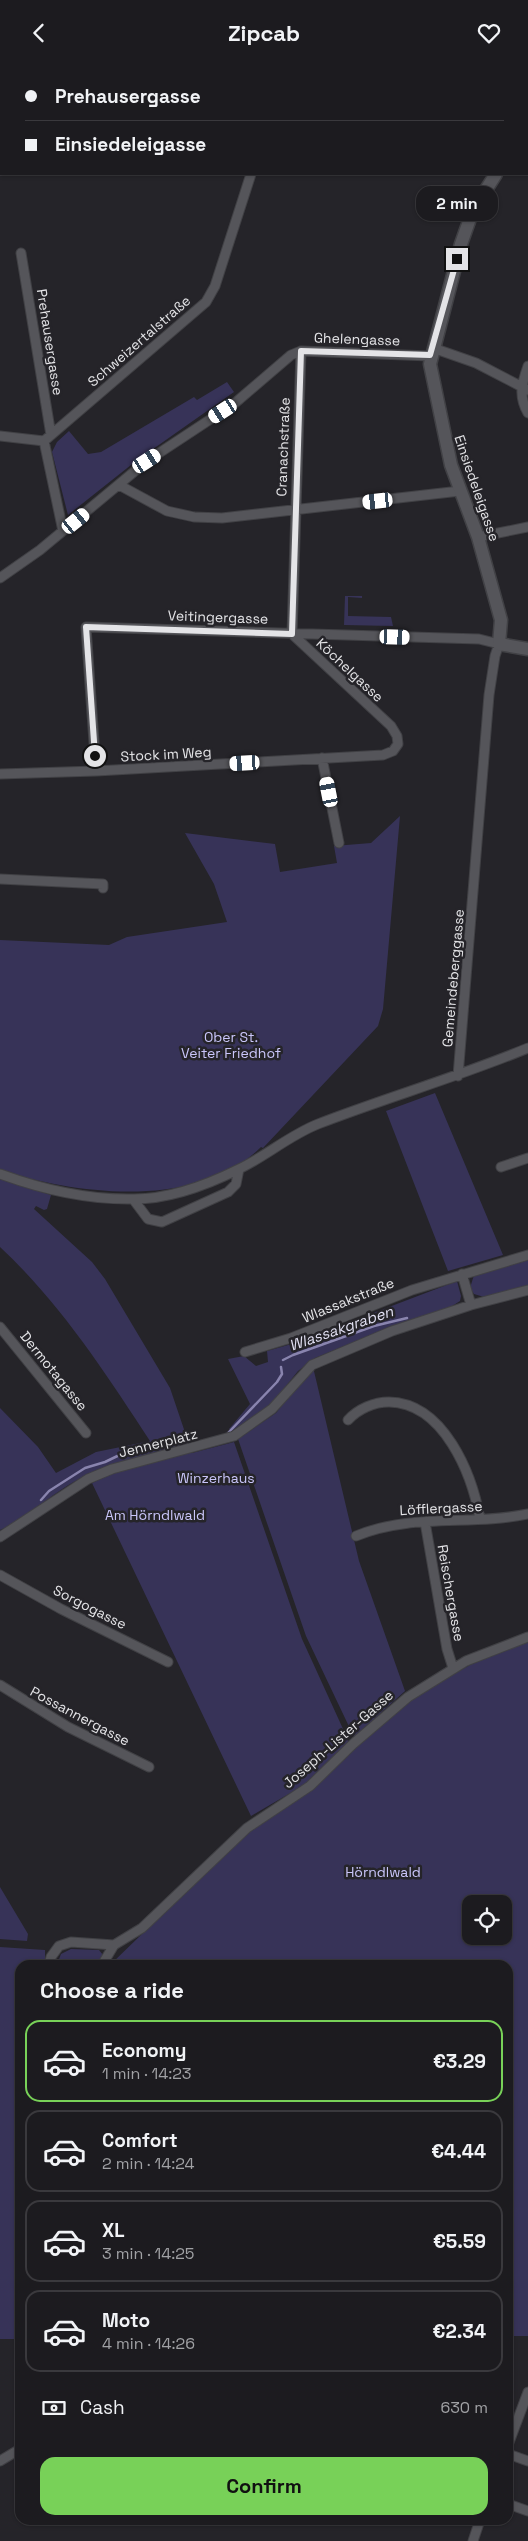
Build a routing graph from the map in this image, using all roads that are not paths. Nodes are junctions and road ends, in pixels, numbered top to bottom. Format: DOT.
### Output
graph roads {
  1 [pos="251,175"];
  2 [pos="495,175"];
  3 [pos="21,253"];
  4 [pos="301,351"];
  5 [pos="432,352"];
  6 [pos="528,366"];
  7 [pos="525,387"];
  8 [pos="528,413"];
  9 [pos="0,436"];
  10 [pos="47,438"];
  11 [pos="119,485"];
  12 [pos="460,491"];
  13 [pos="294,510"];
  14 [pos="528,527"];
  15 [pos="64,531"];
  16 [pos="478,537"];
  17 [pos="0,578"];
  18 [pos="292,634"];
  19 [pos="499,643"];
  20 [pos="528,649"];
  21 [pos="391,726"];
  22 [pos="322,758"];
  23 [pos="96,771"];
  24 [pos="0,774"];
  25 [pos="339,843"];
  26 [pos="0,879"];
  27 [pos="103,889"];
  28 [pos="528,1048"];
  29 [pos="458,1076"];
  30 [pos="528,1158"];
  31 [pos="501,1167"];
  32 [pos="239,1169"];
  33 [pos="0,1174"];
  34 [pos="133,1199"];
  35 [pos="528,1255"];
  36 [pos="462,1274"];
  37 [pos="528,1289"];
  38 [pos="471,1305"];
  39 [pos="0,1327"];
  40 [pos="246,1352"];
  41 [pos="348,1420"];
  42 [pos="86,1433"];
  43 [pos="528,1514"];
  44 [pos="480,1519"];
  45 [pos="425,1521"];
  46 [pos="356,1536"];
  47 [pos="0,1537"];
  48 [pos="0,1575"];
  49 [pos="528,1637"];
  50 [pos="168,1662"];
  51 [pos="453,1668"];
  52 [pos="0,1685"];
  53 [pos="149,1767"];
  54 [pos="114,1945"];
  55 [pos="51,1960"];
  56 [pos="105,1960"];
  57 [pos="528,2392"];
  58 [pos="513,2432"];
  59 [pos="15,2452"];
  60 [pos="513,2456"];
  61 [pos="0,2461"];
  62 [pos="528,2461"];
  63 [pos="513,2506"];
  64 [pos="528,2511"];
  65 [pos="478,2525"];
  66 [pos="473,2541"];
  1 -- 10 [label="street, Schweizertalstraße"];
  2 -- 5 [label="street, Einsiedeleigasse"];
  3 -- 10 [label="street, Prehausergasse"];
  4 -- 5 [label="street, Ghelengasse"];
  4 -- 11 [label="street, Ghelengasse"];
  4 -- 13 [label="street, Cranachstraße"];
  5 -- 7 [label="street, Ghelengasse"];
  5 -- 12 [label="street, Einsiedeleigasse"];
  6 -- 7 [label="street"];
  7 -- 8 [label="street"];
  9 -- 10 [label="street"];
  10 -- 15 [label="street, Prehausergasse"];
  11 -- 13 [label="street"];
  11 -- 15 [label="street, Ghelengasse"];
  12 -- 13 [label="street"];
  12 -- 16 [label="street, Einsiedeleigasse"];
  13 -- 18 [label="street, Cranachstraße"];
  14 -- 16 [label="street"];
  15 -- 17 [label="street, Ghelengasse"];
  16 -- 19 [label="street, Einsiedeleigasse"];
  18 -- 19 [label="street, Veitingergasse"];
  18 -- 21 [label="street, Köchelgasse"];
  18 -- 23 [label="street, Veitingergasse"];
  19 -- 20 [label="street, Veitingergasse"];
  19 -- 29 [label="street, Gemeindeberggasse"];
  21 -- 22 [label="street, Stock im Weg"];
  22 -- 23 [label="street, Stock im Weg"];
  22 -- 25 [label="street"];
  23 -- 24 [label="street, Stock im Weg"];
  26 -- 27 [label="street"];
  28 -- 29 [label="street"];
  29 -- 32 [label="street"];
  30 -- 31 [label="street"];
  32 -- 34 [label="street"];
  32 -- 34 [label="street"];
  33 -- 34 [label="street"];
  35 -- 36 [label="street, Wlassakstraße"];
  36 -- 38 [label="street"];
  36 -- 40 [label="street, Wlassakstraße"];
  37 -- 38 [label="street"];
  38 -- 47 [label="street, Jennerplatz"];
  39 -- 42 [label="street, Dermotagasse"];
  41 -- 44 [label="street"];
  43 -- 44 [label="street, Löfflergasse"];
  44 -- 45 [label="street, Löfflergasse"];
  45 -- 46 [label="street, Löfflergasse"];
  45 -- 51 [label="street, Reischergasse"];
  48 -- 50 [label="street, Sorgogasse"];
  49 -- 51 [label="street, Joseph-Lister-Gasse"];
  51 -- 54 [label="street, Joseph-Lister-Gasse"];
  52 -- 53 [label="street, Possannergasse"];
  54 -- 55 [label="street"];
  54 -- 56 [label="street, Joseph-Lister-Gasse"];
  57 -- 58 [label="street"];
  59 -- 61 [label="street"];
  60 -- 62 [label="street"];
  63 -- 64 [label="street"];
  65 -- 66 [label="street"];
}
